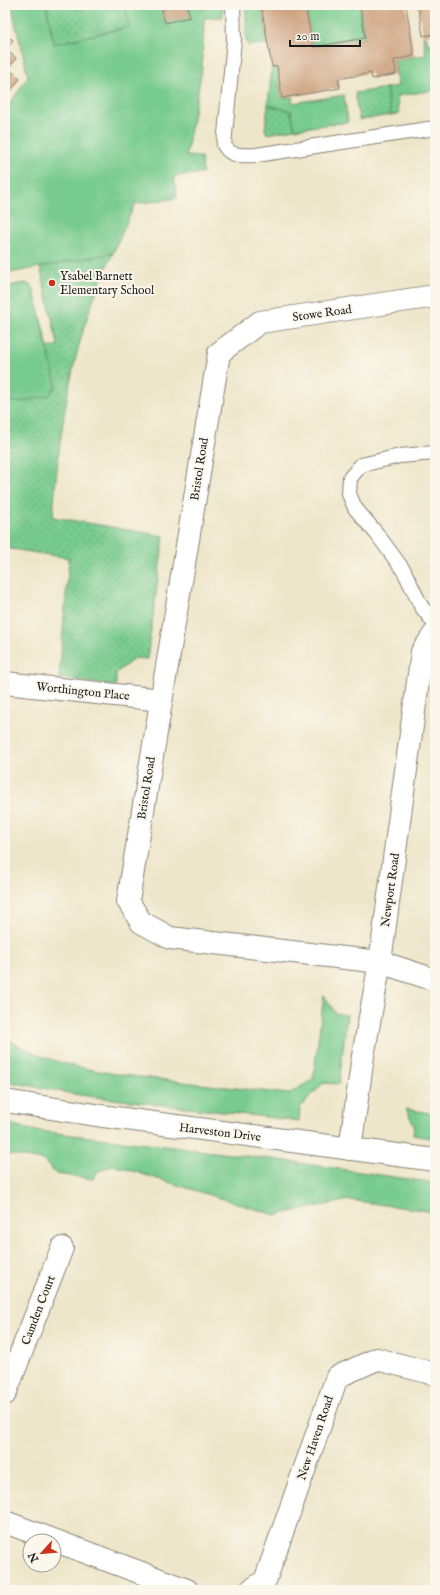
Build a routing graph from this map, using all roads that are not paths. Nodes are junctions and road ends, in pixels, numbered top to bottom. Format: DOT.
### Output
graph roads {
  1 [pos="233,5"];
  2 [pos="435,128"];
  3 [pos="435,296"];
  4 [pos="218,353"];
  5 [pos="435,453"];
  6 [pos="435,624"];
  7 [pos="435,633"];
  8 [pos="5,683"];
  9 [pos="161,700"];
  10 [pos="380,962"];
  11 [pos="435,980"];
  12 [pos="5,1101"];
  13 [pos="350,1149"];
  14 [pos="435,1160"];
  15 [pos="62,1248"];
  16 [pos="435,1374"];
  17 [pos="5,1394"];
  18 [pos="5,1522"];
  19 [pos="187,1590"];
  20 [pos="251,1590"];
  1 -- 2 [label="lane"];
  3 -- 4 [label="street, Stowe Road"];
  4 -- 9 [label="street, Bristol Road"];
  5 -- 6 [label="lane"];
  7 -- 10 [label="street, Newport Road"];
  8 -- 9 [label="street, Worthington Place"];
  9 -- 10 [label="street, Bristol Road"];
  10 -- 11 [label="street, Bristol Road"];
  10 -- 13 [label="street, Newport Road"];
  12 -- 13 [label="street, Harveston Drive"];
  13 -- 14 [label="street, Harveston Drive"];
  15 -- 17 [label="street, Camden Court"];
  16 -- 20 [label="street, New Haven Road"];
  18 -- 19 [label="street"];
}
